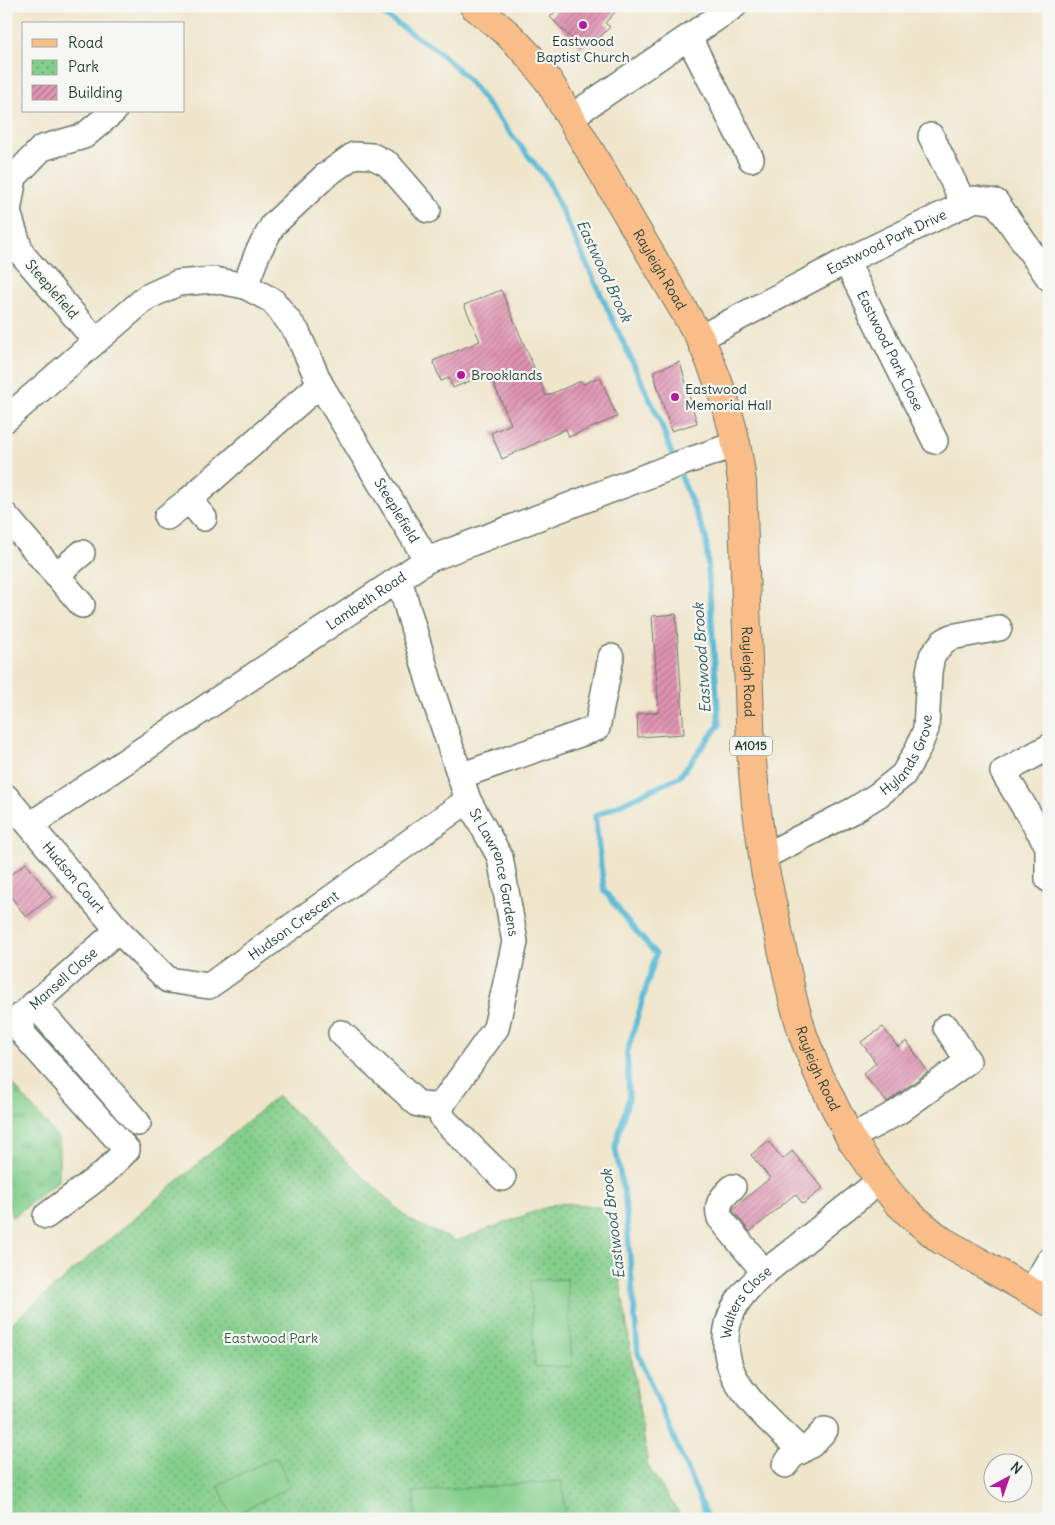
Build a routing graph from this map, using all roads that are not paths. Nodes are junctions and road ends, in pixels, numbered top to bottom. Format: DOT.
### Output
graph roads {
  1 [pos="474,6"];
  2 [pos="734,6"];
  3 [pos="689,38"];
  4 [pos="113,112"];
  5 [pos="571,117"];
  6 [pos="932,136"];
  7 [pos="751,159"];
  8 [pos="964,204"];
  9 [pos="428,210"];
  10 [pos="846,260"];
  11 [pos="1049,278"];
  12 [pos="245,286"];
  13 [pos="700,338"];
  14 [pos="96,341"];
  15 [pos="320,384"];
  16 [pos="6,419"];
  17 [pos="934,441"];
  18 [pos="737,444"];
  19 [pos="6,516"];
  20 [pos="167,517"];
  21 [pos="82,553"];
  22 [pos="427,560"];
  23 [pos="56,575"];
  24 [pos="399,580"];
  25 [pos="82,605"];
  26 [pos="999,628"];
  27 [pos="611,657"];
  28 [pos="1049,747"];
  29 [pos="460,776"];
  30 [pos="6,797"];
  31 [pos="468,800"];
  32 [pos="30,825"];
  33 [pos="763,857"];
  34 [pos="1048,879"];
  35 [pos="118,930"];
  36 [pos="21,1014"];
  37 [pos="946,1027"];
  38 [pos="341,1033"];
  39 [pos="442,1104"];
  40 [pos="138,1123"];
  41 [pos="850,1138"];
  42 [pos="503,1178"];
  43 [pos="880,1182"];
  44 [pos="733,1187"];
  45 [pos="46,1216"];
  46 [pos="1049,1261"];
  47 [pos="765,1273"];
  48 [pos="1040,1297"];
  49 [pos="825,1430"];
  1 -- 5 [label="main road, Rayleigh Road / A1015"];
  2 -- 3 [label="street"];
  3 -- 5 [label="street"];
  3 -- 7 [label="street"];
  4 -- 14 [label="street, Steeplefield"];
  5 -- 13 [label="main road, Rayleigh Road / A1015"];
  6 -- 8 [label="street"];
  8 -- 10 [label="street, Eastwood Park Drive"];
  8 -- 11 [label="street, Eastwood Park Drive"];
  9 -- 12 [label="street"];
  10 -- 13 [label="street, Eastwood Park Drive"];
  10 -- 17 [label="street, Eastwood Park Close"];
  12 -- 14 [label="street, Steeplefield"];
  12 -- 15 [label="street, Steeplefield"];
  13 -- 18 [label="main road, Rayleigh Road / A1015"];
  14 -- 16 [label="street, Steeplefield"];
  15 -- 20 [label="street"];
  15 -- 22 [label="street, Steeplefield"];
  18 -- 22 [label="street, Lambeth Road"];
  18 -- 33 [label="main road, Rayleigh Road / A1015"];
  19 -- 23 [label="street"];
  21 -- 23 [label="street"];
  22 -- 24 [label="street, Lambeth Road"];
  23 -- 25 [label="street"];
  24 -- 29 [label="street, St Lawrence Gardens"];
  24 -- 32 [label="street, Lambeth Road"];
  26 -- 33 [label="street, Hylands Grove"];
  27 -- 29 [label="street"];
  28 -- 34 [label="street"];
  29 -- 31 [label="street, St Lawrence Gardens"];
  30 -- 32 [label="street, Hudson Court"];
  31 -- 35 [label="street, Hudson Crescent"];
  31 -- 39 [label="street, St Lawrence Gardens"];
  32 -- 35 [label="street, Hudson Court"];
  33 -- 41 [label="main road, Rayleigh Road / A1015"];
  35 -- 36 [label="street, Mansell Close"];
  36 -- 40 [label="street"];
  36 -- 45 [label="street"];
  37 -- 41 [label="street"];
  38 -- 39 [label="street"];
  39 -- 42 [label="street"];
  41 -- 43 [label="main road, Rayleigh Road / A1015"];
  43 -- 47 [label="street, Walters Close"];
  43 -- 48 [label="main road, Rayleigh Road / A1015"];
  44 -- 47 [label="street"];
  46 -- 48 [label="street"];
  47 -- 49 [label="street, Walters Close"];
}
